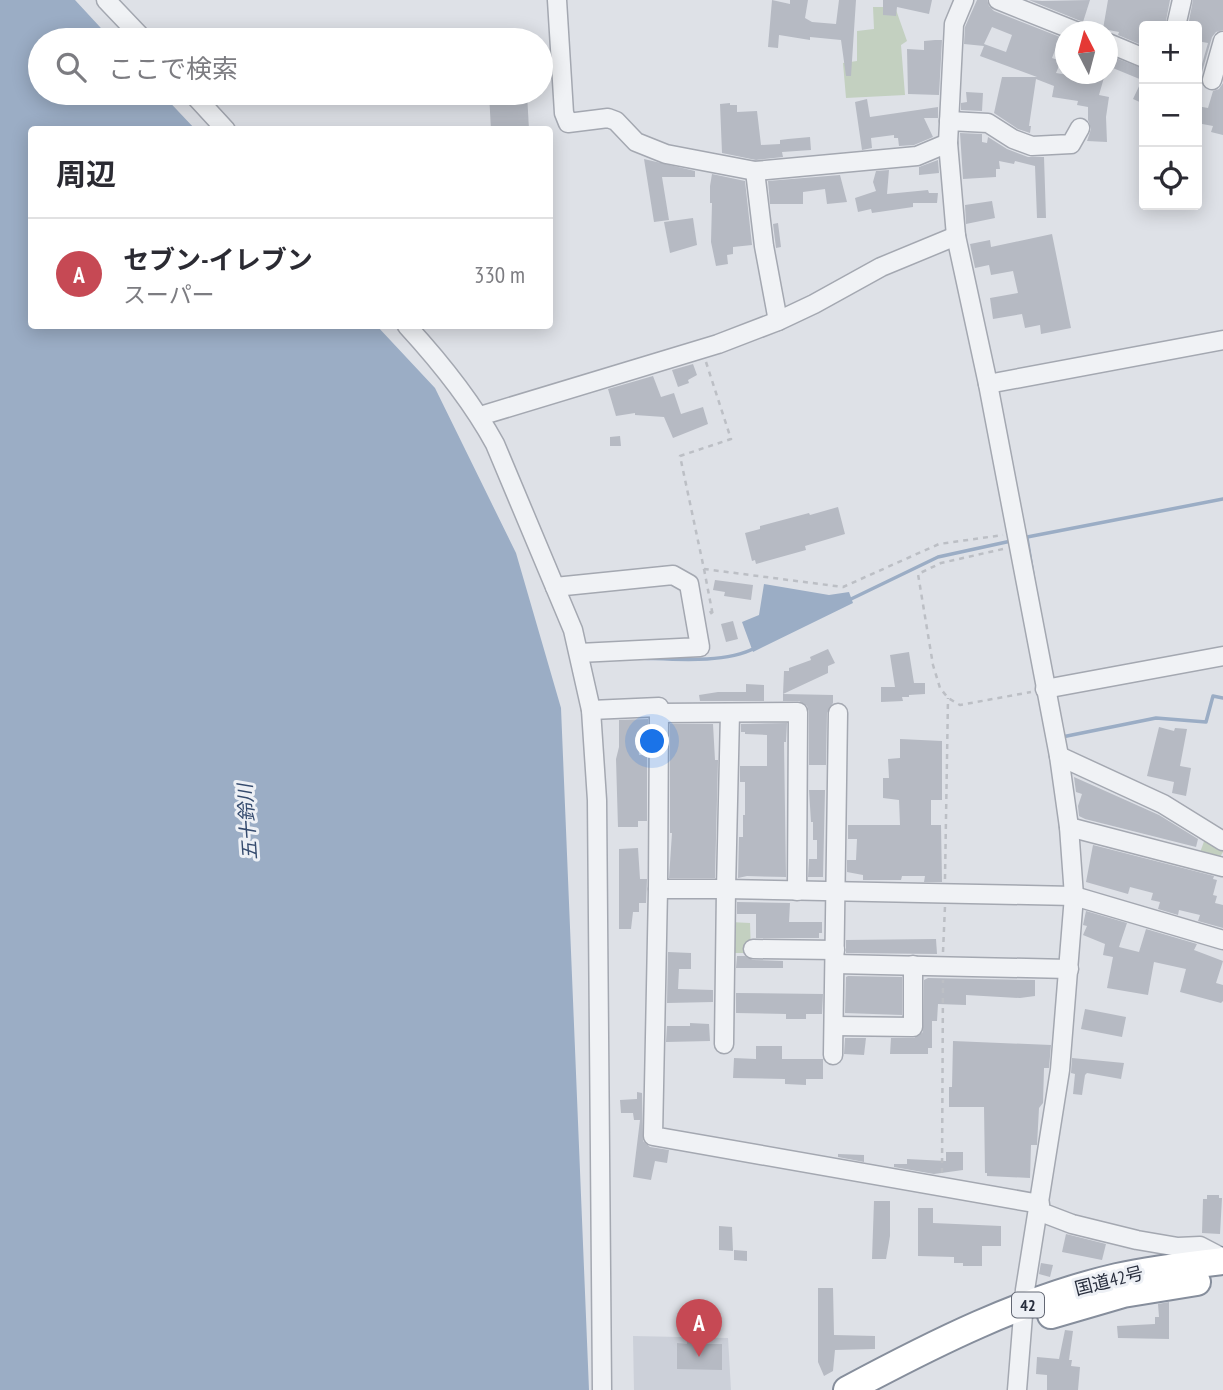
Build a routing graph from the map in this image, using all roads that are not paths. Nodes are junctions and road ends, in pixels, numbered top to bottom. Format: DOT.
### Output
graph roads {
  1 [pos="106,0"];
  2 [pos="557,0"];
  3 [pos="964,0"];
  4 [pos="998,0"];
  5 [pos="1182,0"];
  6 [pos="1177,21"];
  7 [pos="1055,23"];
  8 [pos="133,28"];
  9 [pos="1223,41"];
  10 [pos="1118,47"];
  11 [pos="1139,56"];
  12 [pos="1211,79"];
  13 [pos="203,105"];
  14 [pos="949,121"];
  15 [pos="222,126"];
  16 [pos="1080,128"];
  17 [pos="948,143"];
  18 [pos="755,171"];
  19 [pos="956,236"];
  20 [pos="778,321"];
  21 [pos="410,329"];
  22 [pos="1223,340"];
  23 [pos="988,384"];
  24 [pos="480,416"];
  25 [pos="555,587"];
  26 [pos="579,653"];
  27 [pos="1223,656"];
  28 [pos="1052,687"];
  29 [pos="591,710"];
  30 [pos="659,713"];
  31 [pos="730,713"];
  32 [pos="838,713"];
  33 [pos="1059,756"];
  34 [pos="1069,827"];
  35 [pos="1223,841"];
  36 [pos="1223,867"];
  37 [pos="658,889"];
  38 [pos="726,889"];
  39 [pos="797,891"];
  40 [pos="836,891"];
  41 [pos="1074,896"];
  42 [pos="1223,940"];
  43 [pos="753,949"];
  44 [pos="835,957"];
  45 [pos="913,965"];
  46 [pos="1069,969"];
  47 [pos="834,1027"];
  48 [pos="724,1044"];
  49 [pos="833,1055"];
  50 [pos="1039,1208"];
  51 [pos="1223,1260"];
  52 [pos="1223,1278"];
  53 [pos="1022,1317"];
  54 [pos="602,1390"];
  55 [pos="847,1390"];
  56 [pos="884,1390"];
  57 [pos="1017,1390"];
  1 -- 8 [label="street"];
  2 -- 18 [label="street"];
  3 -- 14 [label="street"];
  4 -- 7 [label="street"];
  5 -- 6 [label="street"];
  9 -- 12 [label="street"];
  10 -- 11 [label="street"];
  13 -- 15 [label="street"];
  14 -- 16 [label="street"];
  14 -- 17 [label="street"];
  17 -- 18 [label="street"];
  17 -- 19 [label="street"];
  18 -- 20 [label="street"];
  19 -- 20 [label="street"];
  19 -- 23 [label="street"];
  20 -- 24 [label="street"];
  21 -- 24 [label="street"];
  22 -- 23 [label="street"];
  23 -- 28 [label="street"];
  24 -- 25 [label="street"];
  25 -- 26 [label="street"];
  25 -- 26 [label="street"];
  26 -- 29 [label="street"];
  27 -- 28 [label="street"];
  28 -- 33 [label="street"];
  29 -- 30 [label="street"];
  29 -- 54 [label="street"];
  30 -- 31 [label="street"];
  30 -- 37 [label="street"];
  31 -- 38 [label="street"];
  31 -- 39 [label="street"];
  32 -- 40 [label="street"];
  33 -- 34 [label="street"];
  33 -- 35 [label="street"];
  34 -- 36 [label="street"];
  34 -- 41 [label="street"];
  37 -- 38 [label="street"];
  37 -- 50 [label="street"];
  38 -- 39 [label="street"];
  38 -- 48 [label="street"];
  39 -- 40 [label="street"];
  40 -- 41 [label="street"];
  40 -- 44 [label="street"];
  41 -- 42 [label="street"];
  41 -- 46 [label="street"];
  43 -- 44 [label="street"];
  44 -- 45 [label="street"];
  44 -- 47 [label="street"];
  45 -- 46 [label="street"];
  45 -- 47 [label="street"];
  46 -- 50 [label="street"];
  47 -- 49 [label="street"];
  50 -- 51 [label="street"];
  50 -- 53 [label="street"];
  51 -- 53 [label="highway, 国道42号 / 42"];
  52 -- 53 [label="highway, 国道42号 / 42"];
  53 -- 55 [label="highway, 国道42号 / 42"];
  53 -- 56 [label="highway, 国道42号 / 42"];
  53 -- 57 [label="street"];
}
